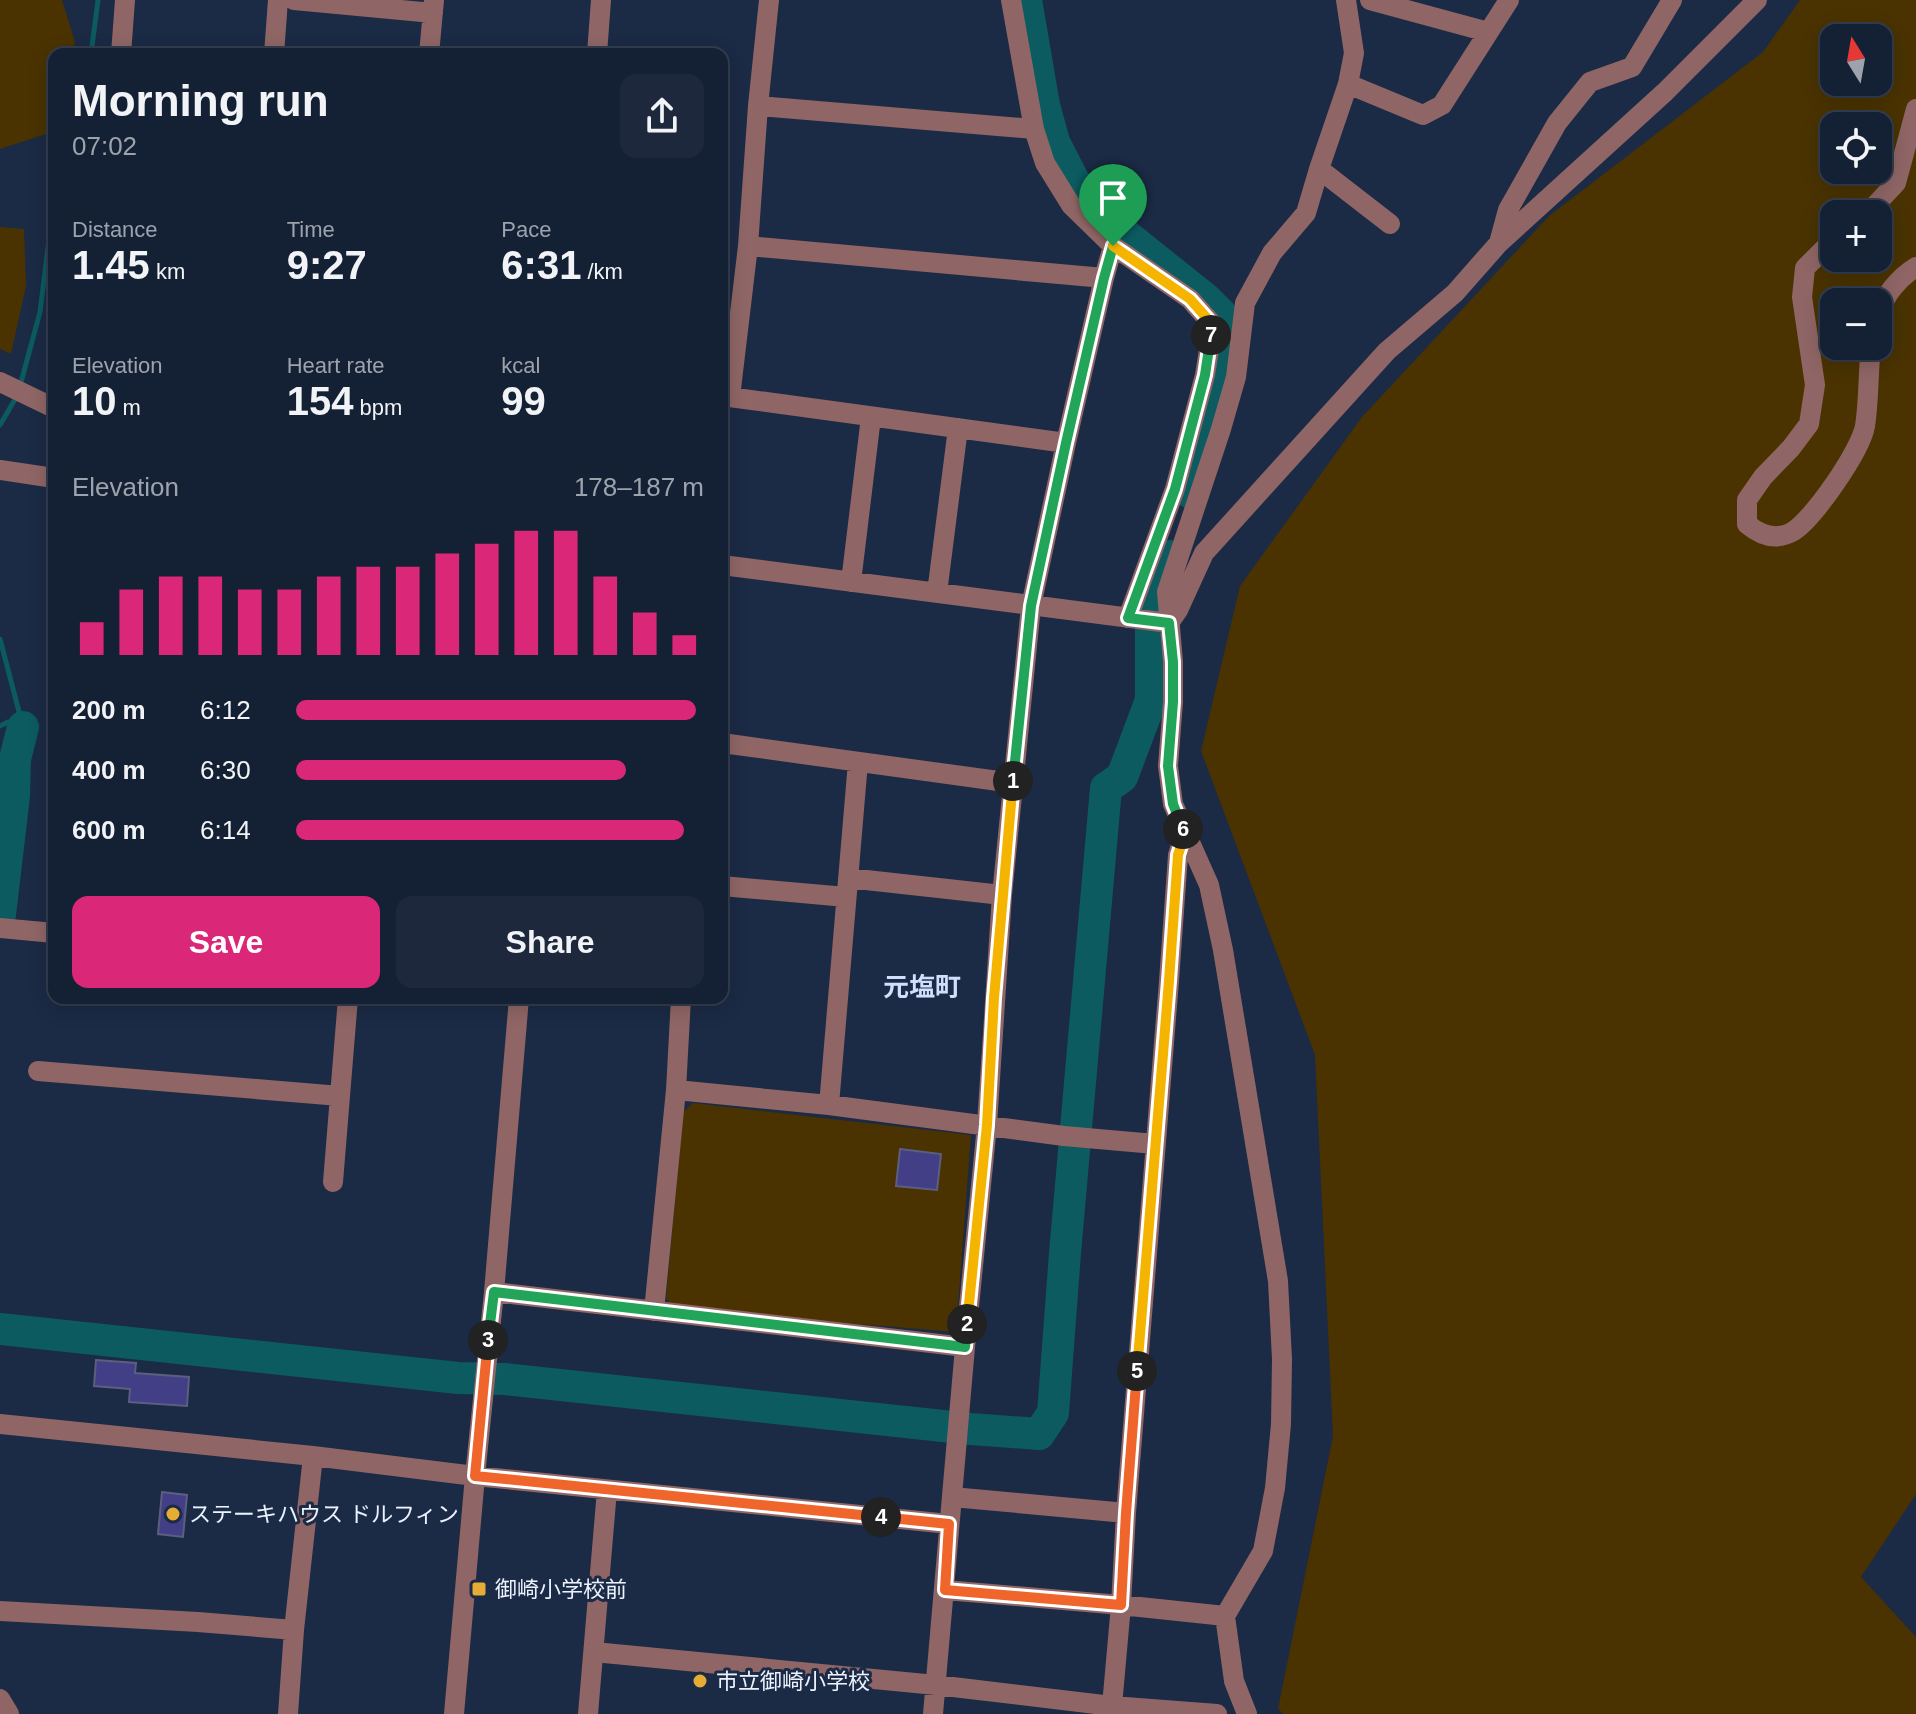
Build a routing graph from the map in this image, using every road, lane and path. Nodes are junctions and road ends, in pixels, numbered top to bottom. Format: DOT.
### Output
graph roads {
  1 [pos="125,0"];
  2 [pos="278,0"];
  3 [pos="294,0"];
  4 [pos="601,0"];
  5 [pos="769,0"];
  6 [pos="1011,0"];
  7 [pos="1346,0"];
  8 [pos="1370,0"];
  9 [pos="1509,0"];
  10 [pos="1672,0"];
  11 [pos="1757,0"];
  12 [pos="433,6"];
  13 [pos="1488,32"];
  14 [pos="121,48"];
  15 [pos="274,48"];
  16 [pos="430,48"];
  17 [pos="597,48"];
  18 [pos="1348,84"];
  19 [pos="758,106"];
  20 [pos="1916,109"];
  21 [pos="1034,129"];
  22 [pos="1319,169"];
  23 [pos="1880,200"];
  24 [pos="1390,224"];
  25 [pos="1499,243"];
  26 [pos="748,246"];
  27 [pos="1113,246"];
  28 [pos="1820,253"];
  29 [pos="1916,267"];
  30 [pos="1104,278"];
  31 [pos="1892,289"];
  32 [pos="1870,360"];
  33 [pos="728,383"];
  34 [pos="14,389"];
  35 [pos="728,397"];
  36 [pos="48,405"];
  37 [pos="871,417"];
  38 [pos="958,428"];
  39 [pos="1066,443"];
  40 [pos="0,470"];
  41 [pos="48,477"];
  42 [pos="728,566"];
  43 [pos="851,582"];
  44 [pos="937,593"];
  45 [pos="1031,606"];
  46 [pos="1128,618"];
  47 [pos="1169,623"];
  48 [pos="728,744"];
  49 [pos="858,762"];
  50 [pos="1013,783"];
  51 [pos="1185,833"];
  52 [pos="728,886"];
  53 [pos="847,887"];
  54 [pos="1002,895"];
  55 [pos="0,928"];
  56 [pos="48,932"];
  57 [pos="348,1004"];
  58 [pos="518,1004"];
  59 [pos="681,1004"];
  60 [pos="38,1071"];
  61 [pos="676,1090"];
  62 [pos="340,1096"];
  63 [pos="829,1105"];
  64 [pos="987,1125"];
  65 [pos="1155,1144"];
  66 [pos="333,1182"];
  67 [pos="494,1292"];
  68 [pos="654,1311"];
  69 [pos="965,1347"];
  70 [pos="0,1424"];
  71 [pos="313,1456"];
  72 [pos="475,1476"];
  73 [pos="607,1490"];
  74 [pos="952,1497"];
  75 [pos="1126,1513"];
  76 [pos="949,1524"];
  77 [pos="945,1590"];
  78 [pos="1121,1605"];
  79 [pos="0,1611"];
  80 [pos="1225,1616"];
  81 [pos="294,1630"];
  82 [pos="594,1652"];
  83 [pos="936,1685"];
  84 [pos="0,1699"];
  85 [pos="1112,1706"];
  86 [pos="9,1714"];
  87 [pos="288,1714"];
  88 [pos="454,1714"];
  89 [pos="588,1714"];
  90 [pos="933,1714"];
  91 [pos="1217,1714"];
  92 [pos="1247,1714"];
  1 -- 14 [label="street"];
  2 -- 15 [label="street"];
  3 -- 12 [label="street"];
  4 -- 17 [label="street"];
  5 -- 19 [label="street"];
  6 -- 21 [label="street"];
  7 -- 18 [label="street"];
  8 -- 13 [label="street"];
  9 -- 13 [label="street"];
  10 -- 25 [label="street"];
  11 -- 25 [label="street"];
  12 -- 16 [label="street"];
  13 -- 18 [label="street"];
  18 -- 22 [label="street"];
  19 -- 21 [label="street"];
  19 -- 26 [label="street"];
  20 -- 23 [label="street"];
  21 -- 27 [label="street"];
  22 -- 24 [label="street"];
  22 -- 47 [label="street"];
  25 -- 47 [label="street"];
  26 -- 30 [label="street"];
  26 -- 33 [label="street"];
  27 -- 30 [label="street"];
  27 -- 46 [label="street"];
  28 -- 32 [label="street"];
  29 -- 31 [label="street"];
  30 -- 39 [label="street"];
  34 -- 36 [label="street"];
  35 -- 37 [label="street"];
  37 -- 38 [label="street"];
  37 -- 43 [label="street"];
  38 -- 39 [label="street"];
  38 -- 44 [label="street"];
  39 -- 45 [label="street"];
  40 -- 41 [label="street"];
  42 -- 43 [label="street"];
  43 -- 44 [label="street"];
  44 -- 45 [label="street"];
  45 -- 46 [label="street"];
  45 -- 50 [label="street"];
  46 -- 47 [label="street"];
  47 -- 51 [label="street"];
  48 -- 49 [label="street"];
  49 -- 50 [label="street"];
  49 -- 53 [label="street"];
  50 -- 54 [label="street"];
  51 -- 65 [label="street"];
  51 -- 80 [label="street"];
  52 -- 53 [label="street"];
  53 -- 54 [label="street"];
  53 -- 63 [label="street"];
  54 -- 64 [label="street"];
  55 -- 56 [label="street"];
  57 -- 62 [label="street"];
  58 -- 67 [label="street"];
  59 -- 61 [label="street"];
  60 -- 62 [label="street"];
  61 -- 63 [label="street"];
  61 -- 68 [label="street"];
  62 -- 66 [label="street"];
  63 -- 64 [label="street"];
  64 -- 65 [label="street"];
  64 -- 69 [label="street"];
  65 -- 75 [label="street"];
  67 -- 68 [label="street"];
  67 -- 72 [label="street"];
  68 -- 69 [label="street"];
  69 -- 74 [label="street"];
  70 -- 71 [label="street"];
  71 -- 72 [label="street"];
  71 -- 81 [label="street"];
  72 -- 73 [label="street"];
  72 -- 88 [label="street"];
  73 -- 76 [label="street"];
  73 -- 82 [label="street"];
  74 -- 75 [label="street"];
  74 -- 76 [label="street"];
  75 -- 78 [label="street"];
  76 -- 77 [label="street"];
  77 -- 78 [label="street"];
  77 -- 83 [label="street"];
  78 -- 80 [label="street"];
  78 -- 85 [label="street"];
  79 -- 81 [label="street"];
  80 -- 92 [label="street"];
  81 -- 87 [label="street"];
  82 -- 83 [label="street"];
  82 -- 89 [label="street"];
  83 -- 85 [label="street"];
  83 -- 90 [label="street"];
  84 -- 86 [label="street"];
  85 -- 91 [label="street"];
}
